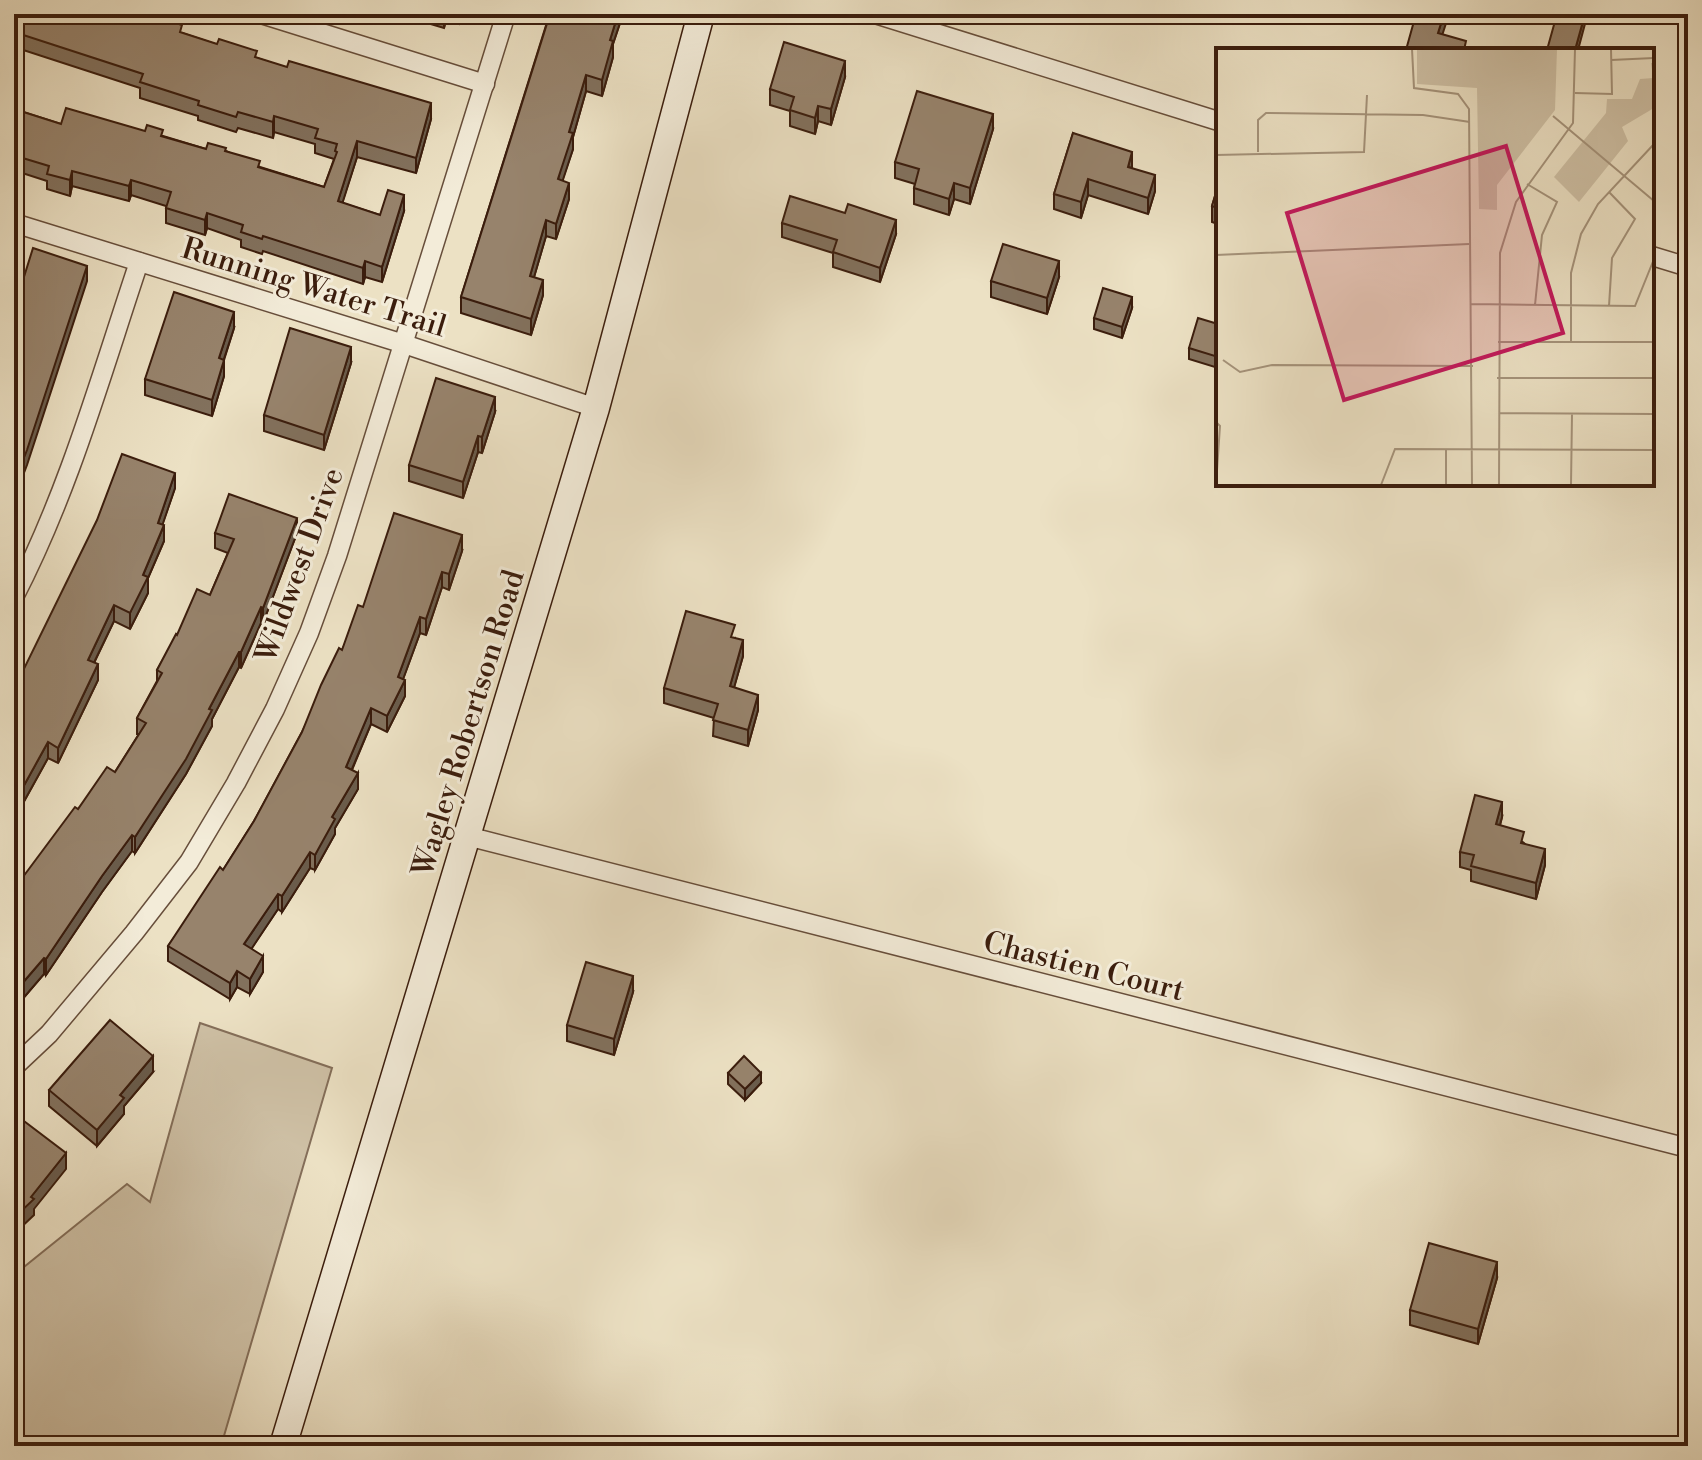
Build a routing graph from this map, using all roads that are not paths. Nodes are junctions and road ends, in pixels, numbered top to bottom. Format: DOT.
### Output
graph roads {
  1 [pos="261,14"];
  2 [pos="506,14"];
  3 [pos="701,14"];
  4 [pos="875,14"];
  5 [pos="485,84"];
  6 [pos="1216,120"];
  7 [pos="14,223"];
  8 [pos="1654,257"];
  9 [pos="139,262"];
  10 [pos="1688,267"];
  11 [pos="404,344"];
  12 [pos="596,408"];
  13 [pos="14,597"];
  14 [pos="467,836"];
  15 [pos="14,1067"];
  16 [pos="1688,1148"];
  17 [pos="283,1446"];
  1 -- 5 [label="street"];
  2 -- 5 [label="street, Wildwest Drive"];
  3 -- 12 [label="street, Wagley Robertson Road"];
  4 -- 6 [label="street"];
  5 -- 11 [label="street, Wildwest Drive"];
  7 -- 9 [label="street, Running Water Trail"];
  8 -- 10 [label="street"];
  9 -- 11 [label="street, Running Water Trail"];
  9 -- 13 [label="street"];
  11 -- 12 [label="street, Running Water Trail"];
  11 -- 15 [label="street, Wildwest Drive"];
  12 -- 14 [label="street, Wagley Robertson Road"];
  14 -- 16 [label="street, Chastien Court"];
  14 -- 17 [label="street, Wagley Robertson Road"];
}
